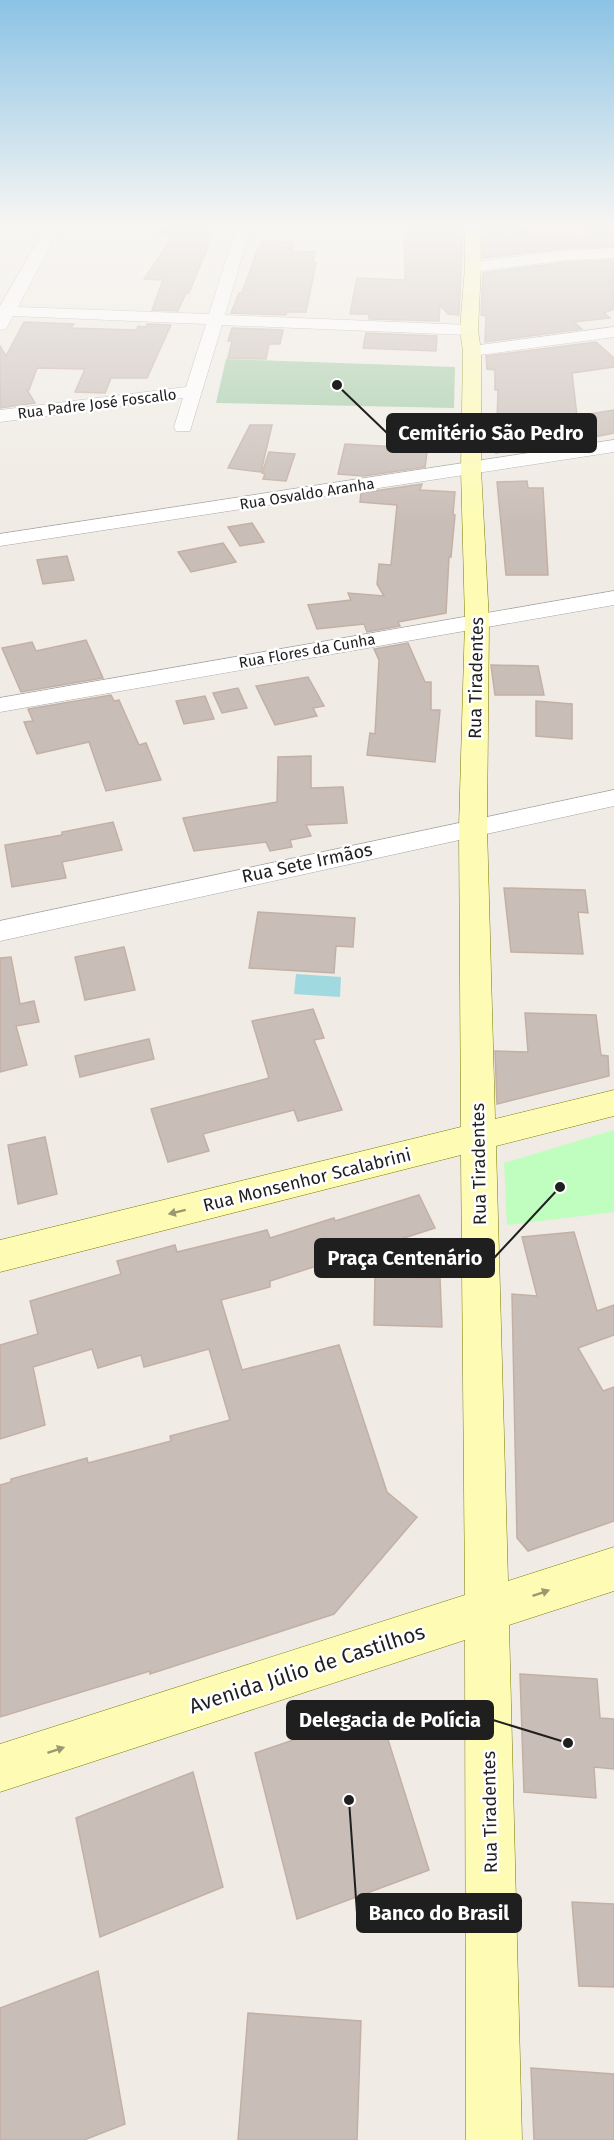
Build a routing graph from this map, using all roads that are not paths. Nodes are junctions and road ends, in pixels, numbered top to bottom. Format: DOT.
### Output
graph roads {
  1 [pos="212,325"];
  2 [pos="263,325"];
  3 [pos="471,325"];
  4 [pos="614,332"];
  5 [pos="470,341"];
  6 [pos="195,391"];
  7 [pos="0,416"];
  8 [pos="183,427"];
  9 [pos="614,446"];
  10 [pos="471,469"];
  11 [pos="0,540"];
  12 [pos="614,598"];
  13 [pos="477,621"];
  14 [pos="0,705"];
  15 [pos="614,798"];
  16 [pos="473,827"];
  17 [pos="0,931"];
  18 [pos="614,1103"];
  19 [pos="478,1138"];
  20 [pos="0,1256"];
  21 [pos="614,1569"];
  22 [pos="487,1611"];
  23 [pos="0,1768"];
  24 [pos="494,2140"];
  1 -- 6 [label="street"];
  2 -- 5 [label="street"];
  3 -- 5 [label="street, Rua Tiradentes"];
  4 -- 5 [label="street"];
  5 -- 10 [label="street, Rua Tiradentes"];
  6 -- 7 [label="street, Rua Padre José Foscallo"];
  6 -- 8 [label="street"];
  9 -- 10 [label="street, Rua Osvaldo Aranha"];
  10 -- 11 [label="street, Rua Osvaldo Aranha"];
  10 -- 13 [label="street, Rua Tiradentes"];
  12 -- 13 [label="street, Rua Flores da Cunha"];
  13 -- 14 [label="street, Rua Flores da Cunha"];
  13 -- 16 [label="street, Rua Tiradentes"];
  15 -- 16 [label="street, Rua Sete Irmãos"];
  16 -- 17 [label="street, Rua Sete Irmãos"];
  16 -- 19 [label="street, Rua Tiradentes"];
  18 -- 19 [label="street, Rua Monsenhor Scalabrini"];
  19 -- 20 [label="street, Rua Monsenhor Scalabrini, one-way"];
  19 -- 22 [label="street, Rua Tiradentes"];
  22 -- 21 [label="street, Avenida Júlio de Castilhos, one-way"];
  23 -- 22 [label="street, Avenida Júlio de Castilhos, one-way"];
  22 -- 24 [label="street, Rua Tiradentes"];
}
